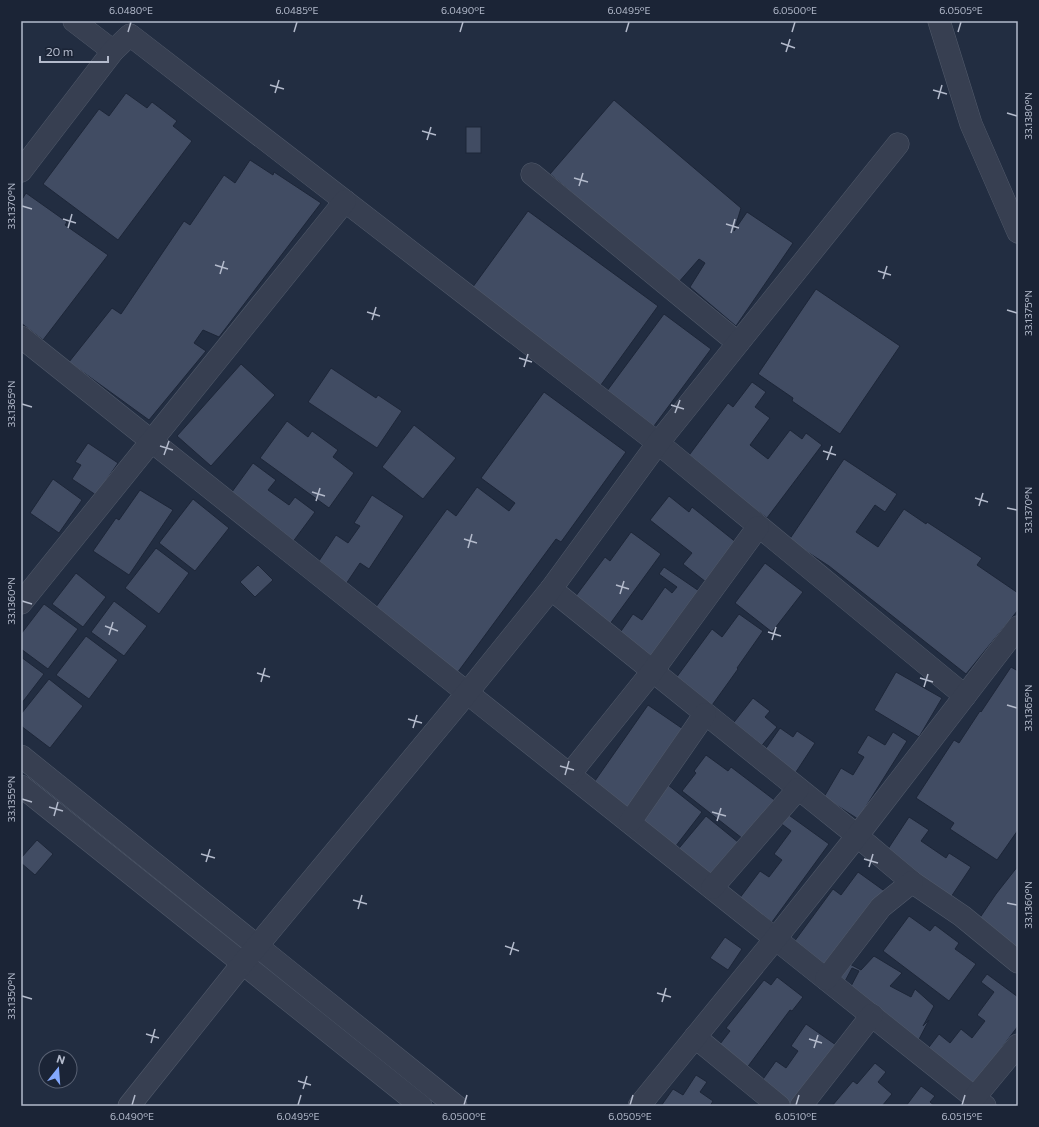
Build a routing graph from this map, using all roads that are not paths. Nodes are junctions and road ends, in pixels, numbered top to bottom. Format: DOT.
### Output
graph roads {
  1 [pos="74,21"];
  2 [pos="939,21"];
  3 [pos="113,51"];
  4 [pos="898,144"];
  5 [pos="21,171"];
  6 [pos="532,174"];
  7 [pos="345,201"];
  8 [pos="1018,232"];
  9 [pos="21,338"];
  10 [pos="738,343"];
  11 [pos="152,441"];
  12 [pos="658,443"];
  13 [pos="758,527"];
  14 [pos="551,589"];
  15 [pos="21,603"];
  16 [pos="1018,627"];
  17 [pos="652,672"];
  18 [pos="467,693"];
  19 [pos="965,696"];
  20 [pos="705,714"];
  21 [pos="21,756"];
  22 [pos="570,774"];
  23 [pos="21,786"];
  24 [pos="798,789"];
  25 [pos="630,822"];
  26 [pos="857,836"];
  27 [pos="912,882"];
  28 [pos="712,888"];
  29 [pos="776,938"];
  30 [pos="257,946"];
  31 [pos="1018,962"];
  32 [pos="243,963"];
  33 [pos="826,979"];
  34 [pos="872,1015"];
  35 [pos="695,1037"];
  36 [pos="1018,1045"];
  37 [pos="980,1101"];
  38 [pos="129,1106"];
  39 [pos="421,1106"];
  40 [pos="456,1106"];
  41 [pos="639,1106"];
  42 [pos="779,1106"];
  43 [pos="801,1106"];
  1 -- 3 [label="street"];
  2 -- 8 [label="street"];
  3 -- 5 [label="street"];
  3 -- 7 [label="street"];
  4 -- 10 [label="street"];
  6 -- 10 [label="street"];
  7 -- 11 [label="street"];
  7 -- 12 [label="street"];
  9 -- 11 [label="street"];
  10 -- 12 [label="street"];
  11 -- 15 [label="street"];
  11 -- 18 [label="street"];
  12 -- 13 [label="street"];
  12 -- 14 [label="street"];
  13 -- 17 [label="street"];
  13 -- 19 [label="street"];
  14 -- 17 [label="street"];
  14 -- 18 [label="street"];
  16 -- 19 [label="street"];
  17 -- 20 [label="street"];
  17 -- 22 [label="street"];
  18 -- 22 [label="street"];
  18 -- 30 [label="street"];
  19 -- 26 [label="street"];
  20 -- 24 [label="street"];
  20 -- 25 [label="street"];
  21 -- 30 [label="street"];
  22 -- 25 [label="street"];
  23 -- 32 [label="street"];
  24 -- 26 [label="street"];
  24 -- 28 [label="street"];
  25 -- 28 [label="street"];
  26 -- 27 [label="street"];
  26 -- 29 [label="street"];
  27 -- 31 [label="street"];
  27 -- 33 [label="street"];
  28 -- 29 [label="street"];
  29 -- 33 [label="street"];
  29 -- 35 [label="street"];
  30 -- 32 [label="street"];
  30 -- 40 [label="street"];
  32 -- 38 [label="street"];
  32 -- 39 [label="street"];
  33 -- 34 [label="street"];
  34 -- 37 [label="street"];
  34 -- 43 [label="street"];
  35 -- 41 [label="street"];
  35 -- 42 [label="street"];
  36 -- 37 [label="street"];
}
